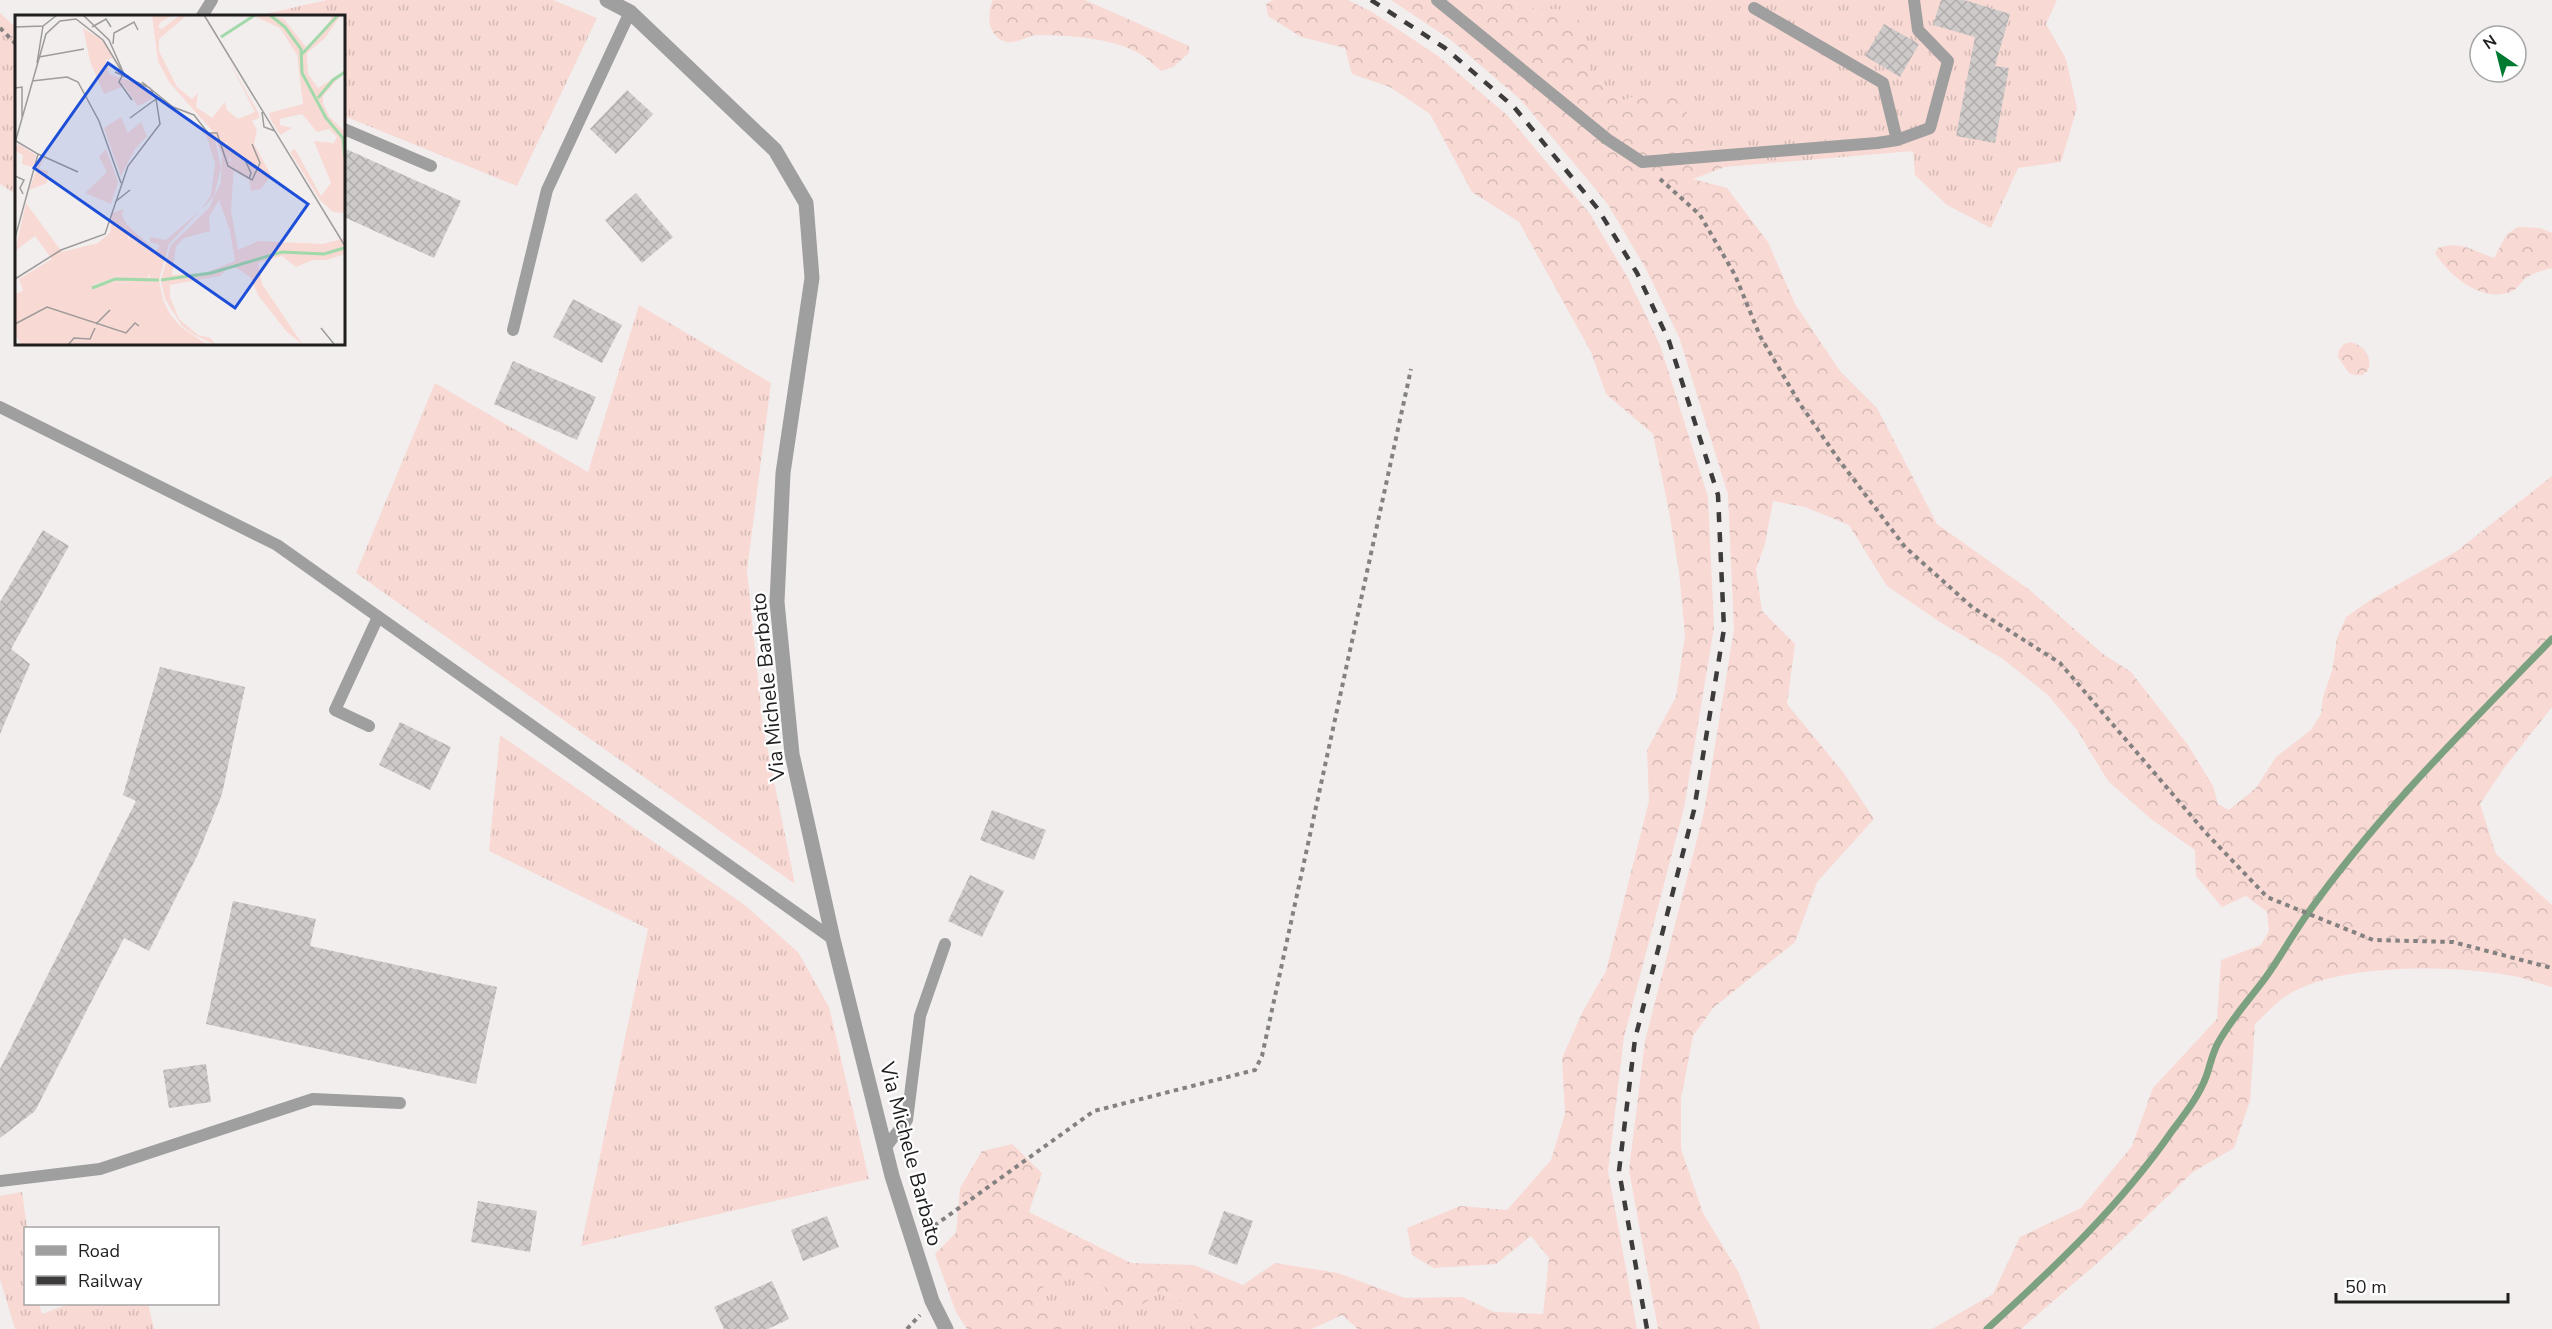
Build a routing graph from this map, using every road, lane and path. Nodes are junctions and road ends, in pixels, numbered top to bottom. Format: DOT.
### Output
graph roads {
  1 [pos="212,0"];
  2 [pos="607,0"];
  3 [pos="1437,0"];
  4 [pos="1914,0"];
  5 [pos="1754,8"];
  6 [pos="630,12"];
  7 [pos="203,15"];
  8 [pos="0,28"];
  9 [pos="15,43"];
  10 [pos="345,129"];
  11 [pos="1897,140"];
  12 [pos="1642,162"];
  13 [pos="431,166"];
  14 [pos="513,330"];
  15 [pos="1411,369"];
  16 [pos="0,407"];
  17 [pos="378,617"];
  18 [pos="369,726"];
  19 [pos="833,939"];
  20 [pos="945,944"];
  21 [pos="2552,968"];
  22 [pos="400,1103"];
  23 [pos="885,1148"];
  24 [pos="0,1181"];
  25 [pos="912,1242"];
  26 [pos="946,1329"];
  1 -- 7 [label="lane"];
  2 -- 6 [label="street, Via Michele Barbato"];
  3 -- 12 [label="lane"];
  4 -- 11 [label="lane"];
  5 -- 11 [label="lane"];
  6 -- 14 [label="lane"];
  6 -- 19 [label="street, Via Michele Barbato"];
  8 -- 9 [label="path"];
  10 -- 13 [label="lane"];
  11 -- 12 [label="lane"];
  12 -- 21 [label="path"];
  15 -- 25 [label="path"];
  16 -- 17 [label="lane"];
  17 -- 18 [label="lane"];
  17 -- 19 [label="lane"];
  19 -- 23 [label="street, Via Michele Barbato"];
  20 -- 23 [label="lane"];
  22 -- 24 [label="lane"];
  23 -- 25 [label="street, Via Michele Barbato"];
  25 -- 26 [label="street, Via Michele Barbato"];
}
